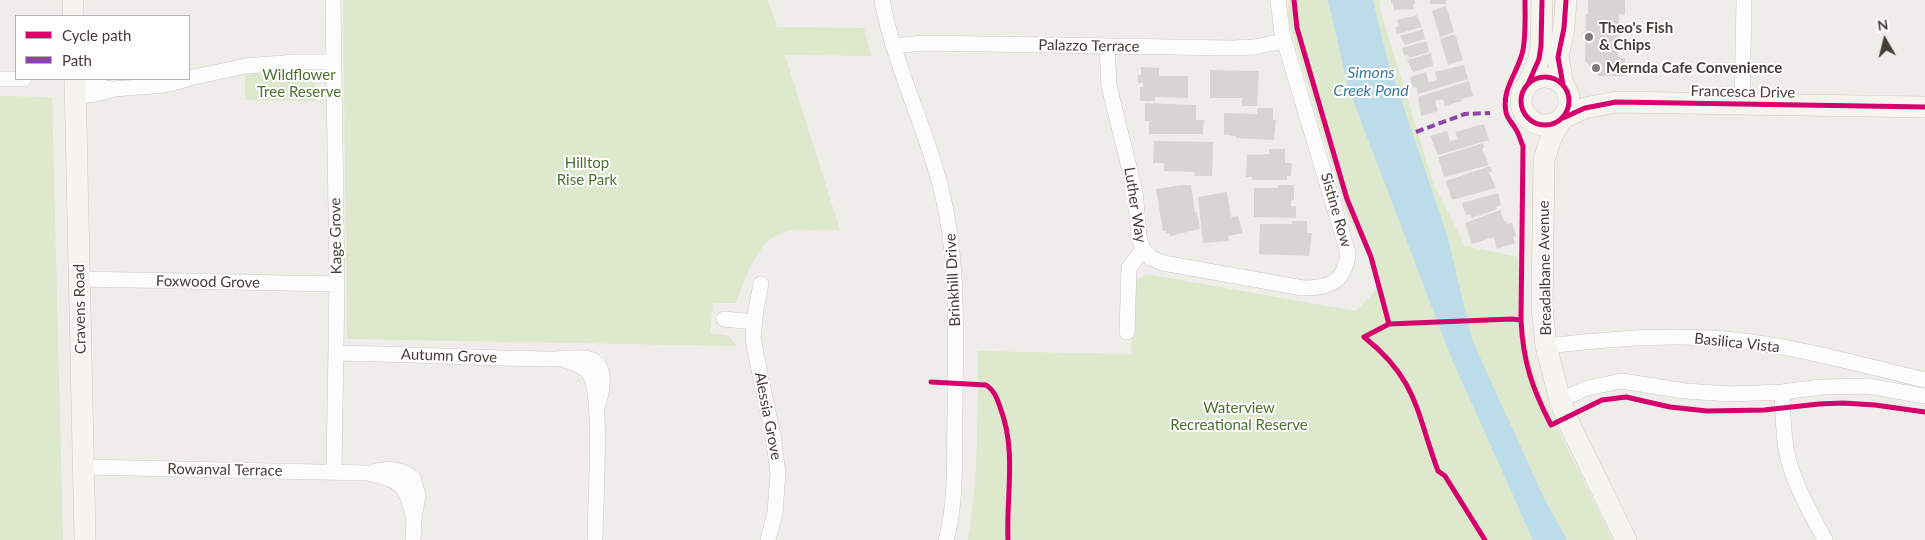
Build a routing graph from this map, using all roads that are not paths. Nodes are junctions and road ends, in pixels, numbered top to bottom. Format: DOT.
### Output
graph roads {
  1 [pos="73,0"];
  2 [pos="333,0"];
  3 [pos="882,0"];
  4 [pos="1278,0"];
  5 [pos="1542,0"];
  6 [pos="1566,0"];
  7 [pos="1744,0"];
  8 [pos="73,15"];
  9 [pos="1284,41"];
  10 [pos="894,46"];
  11 [pos="1107,46"];
  12 [pos="334,62"];
  13 [pos="190,78"];
  14 [pos="0,79"];
  15 [pos="15,80"];
  16 [pos="179,80"];
  17 [pos="1528,84"];
  18 [pos="76,86"];
  19 [pos="1564,86"];
  20 [pos="1616,102"];
  21 [pos="1742,104"];
  22 [pos="1925,107"];
  23 [pos="1528,119"];
  24 [pos="1562,119"];
  25 [pos="1544,160"];
  26 [pos="1143,249"];
  27 [pos="79,279"];
  28 [pos="337,284"];
  29 [pos="761,284"];
  30 [pos="724,319"];
  31 [pos="755,322"];
  32 [pos="1127,332"];
  33 [pos="1546,346"];
  34 [pos="336,353"];
  35 [pos="1925,380"];
  36 [pos="1782,392"];
  37 [pos="1925,396"];
  38 [pos="1560,400"];
  39 [pos="83,467"];
  40 [pos="334,472"];
  41 [pos="85,540"];
  42 [pos="413,540"];
  43 [pos="595,540"];
  44 [pos="768,540"];
  45 [pos="946,540"];
  46 [pos="1626,540"];
  47 [pos="1824,540"];
  1 -- 8 [label="street"];
  2 -- 12 [label="street, Kage Grove"];
  3 -- 10 [label="street, Brinkhill Drive"];
  4 -- 9 [label="street, Sistine Row"];
  5 -- 17 [label="street"];
  6 -- 19 [label="street"];
  7 -- 21 [label="street"];
  9 -- 11 [label="street, Palazzo Terrace"];
  9 -- 26 [label="street, Sistine Row"];
  10 -- 11 [label="street, Palazzo Terrace"];
  10 -- 45 [label="street, Brinkhill Drive"];
  11 -- 26 [label="street, Luther Way"];
  12 -- 13 [label="street"];
  12 -- 28 [label="street, Kage Grove"];
  14 -- 15 [label="street"];
  16 -- 18 [label="street"];
  17 -- 19 [label="street"];
  17 -- 23 [label="street"];
  18 -- 27 [label="street, Cravens Road"];
  19 -- 20 [label="street, Francesca Drive"];
  19 -- 24 [label="street"];
  20 -- 21 [label="street, Francesca Drive"];
  20 -- 24 [label="street, Francesca Drive"];
  21 -- 22 [label="street, Francesca Drive"];
  23 -- 24 [label="street"];
  23 -- 25 [label="street, Breadalbane Avenue"];
  24 -- 25 [label="street, Breadalbane Avenue"];
  25 -- 33 [label="street, Breadalbane Avenue"];
  26 -- 32 [label="street, Luther Way"];
  27 -- 28 [label="street, Foxwood Grove"];
  27 -- 39 [label="street, Cravens Road"];
  28 -- 34 [label="street, Kage Grove"];
  29 -- 31 [label="street, Alessia Grove"];
  30 -- 31 [label="street"];
  31 -- 44 [label="street, Alessia Grove"];
  33 -- 35 [label="street, Basilica Vista"];
  33 -- 38 [label="street, Breadalbane Avenue"];
  34 -- 40 [label="street, Kage Grove"];
  34 -- 43 [label="street, Autumn Grove"];
  36 -- 37 [label="street"];
  36 -- 38 [label="street"];
  36 -- 47 [label="street"];
  38 -- 46 [label="street, Breadalbane Avenue"];
  39 -- 40 [label="street, Rowanval Terrace"];
  39 -- 41 [label="street, Cravens Road"];
  40 -- 42 [label="street, Rowanval Terrace"];
}
